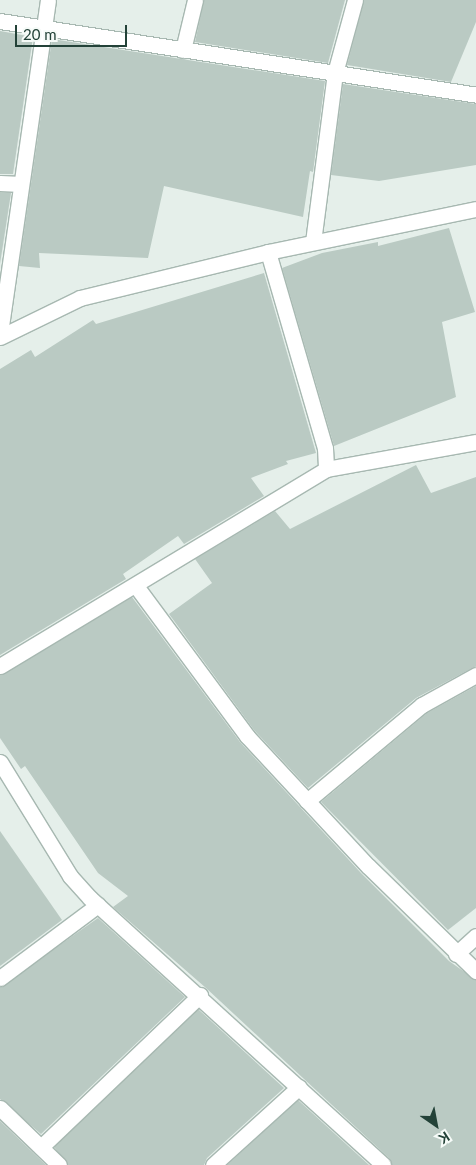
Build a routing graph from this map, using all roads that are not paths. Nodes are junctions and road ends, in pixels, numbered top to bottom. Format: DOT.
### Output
graph roads {
  1 [pos="48,0"];
  2 [pos="195,0"];
  3 [pos="355,0"];
  4 [pos="0,21"];
  5 [pos="42,28"];
  6 [pos="183,50"];
  7 [pos="335,73"];
  8 [pos="476,95"];
  9 [pos="0,183"];
  10 [pos="21,184"];
  11 [pos="476,209"];
  12 [pos="313,242"];
  13 [pos="268,252"];
  14 [pos="0,335"];
  15 [pos="476,442"];
  16 [pos="326,469"];
  17 [pos="136,586"];
  18 [pos="0,666"];
  19 [pos="476,675"];
  20 [pos="0,762"];
  21 [pos="307,801"];
  22 [pos="98,905"];
  23 [pos="476,936"];
  24 [pos="456,954"];
  25 [pos="476,971"];
  26 [pos="0,978"];
  27 [pos="200,996"];
  28 [pos="299,1087"];
  29 [pos="0,1108"];
  30 [pos="40,1147"];
  31 [pos="59,1165"];
  32 [pos="213,1165"];
  33 [pos="383,1165"];
  1 -- 5 [label="street"];
  2 -- 6 [label="street"];
  3 -- 7 [label="street"];
  4 -- 5 [label="street"];
  5 -- 6 [label="street"];
  5 -- 10 [label="street"];
  6 -- 7 [label="street"];
  7 -- 8 [label="street"];
  7 -- 12 [label="street"];
  9 -- 10 [label="street"];
  10 -- 14 [label="street"];
  11 -- 12 [label="street"];
  12 -- 13 [label="street"];
  13 -- 14 [label="street"];
  13 -- 16 [label="street"];
  15 -- 16 [label="street"];
  16 -- 17 [label="street"];
  17 -- 18 [label="street"];
  17 -- 21 [label="street"];
  19 -- 21 [label="street"];
  20 -- 22 [label="street"];
  21 -- 24 [label="street"];
  22 -- 26 [label="street"];
  22 -- 27 [label="street"];
  23 -- 24 [label="street"];
  24 -- 25 [label="street"];
  27 -- 28 [label="street"];
  27 -- 30 [label="street"];
  28 -- 32 [label="street"];
  28 -- 33 [label="street"];
  29 -- 30 [label="street"];
  30 -- 31 [label="street"];
}
